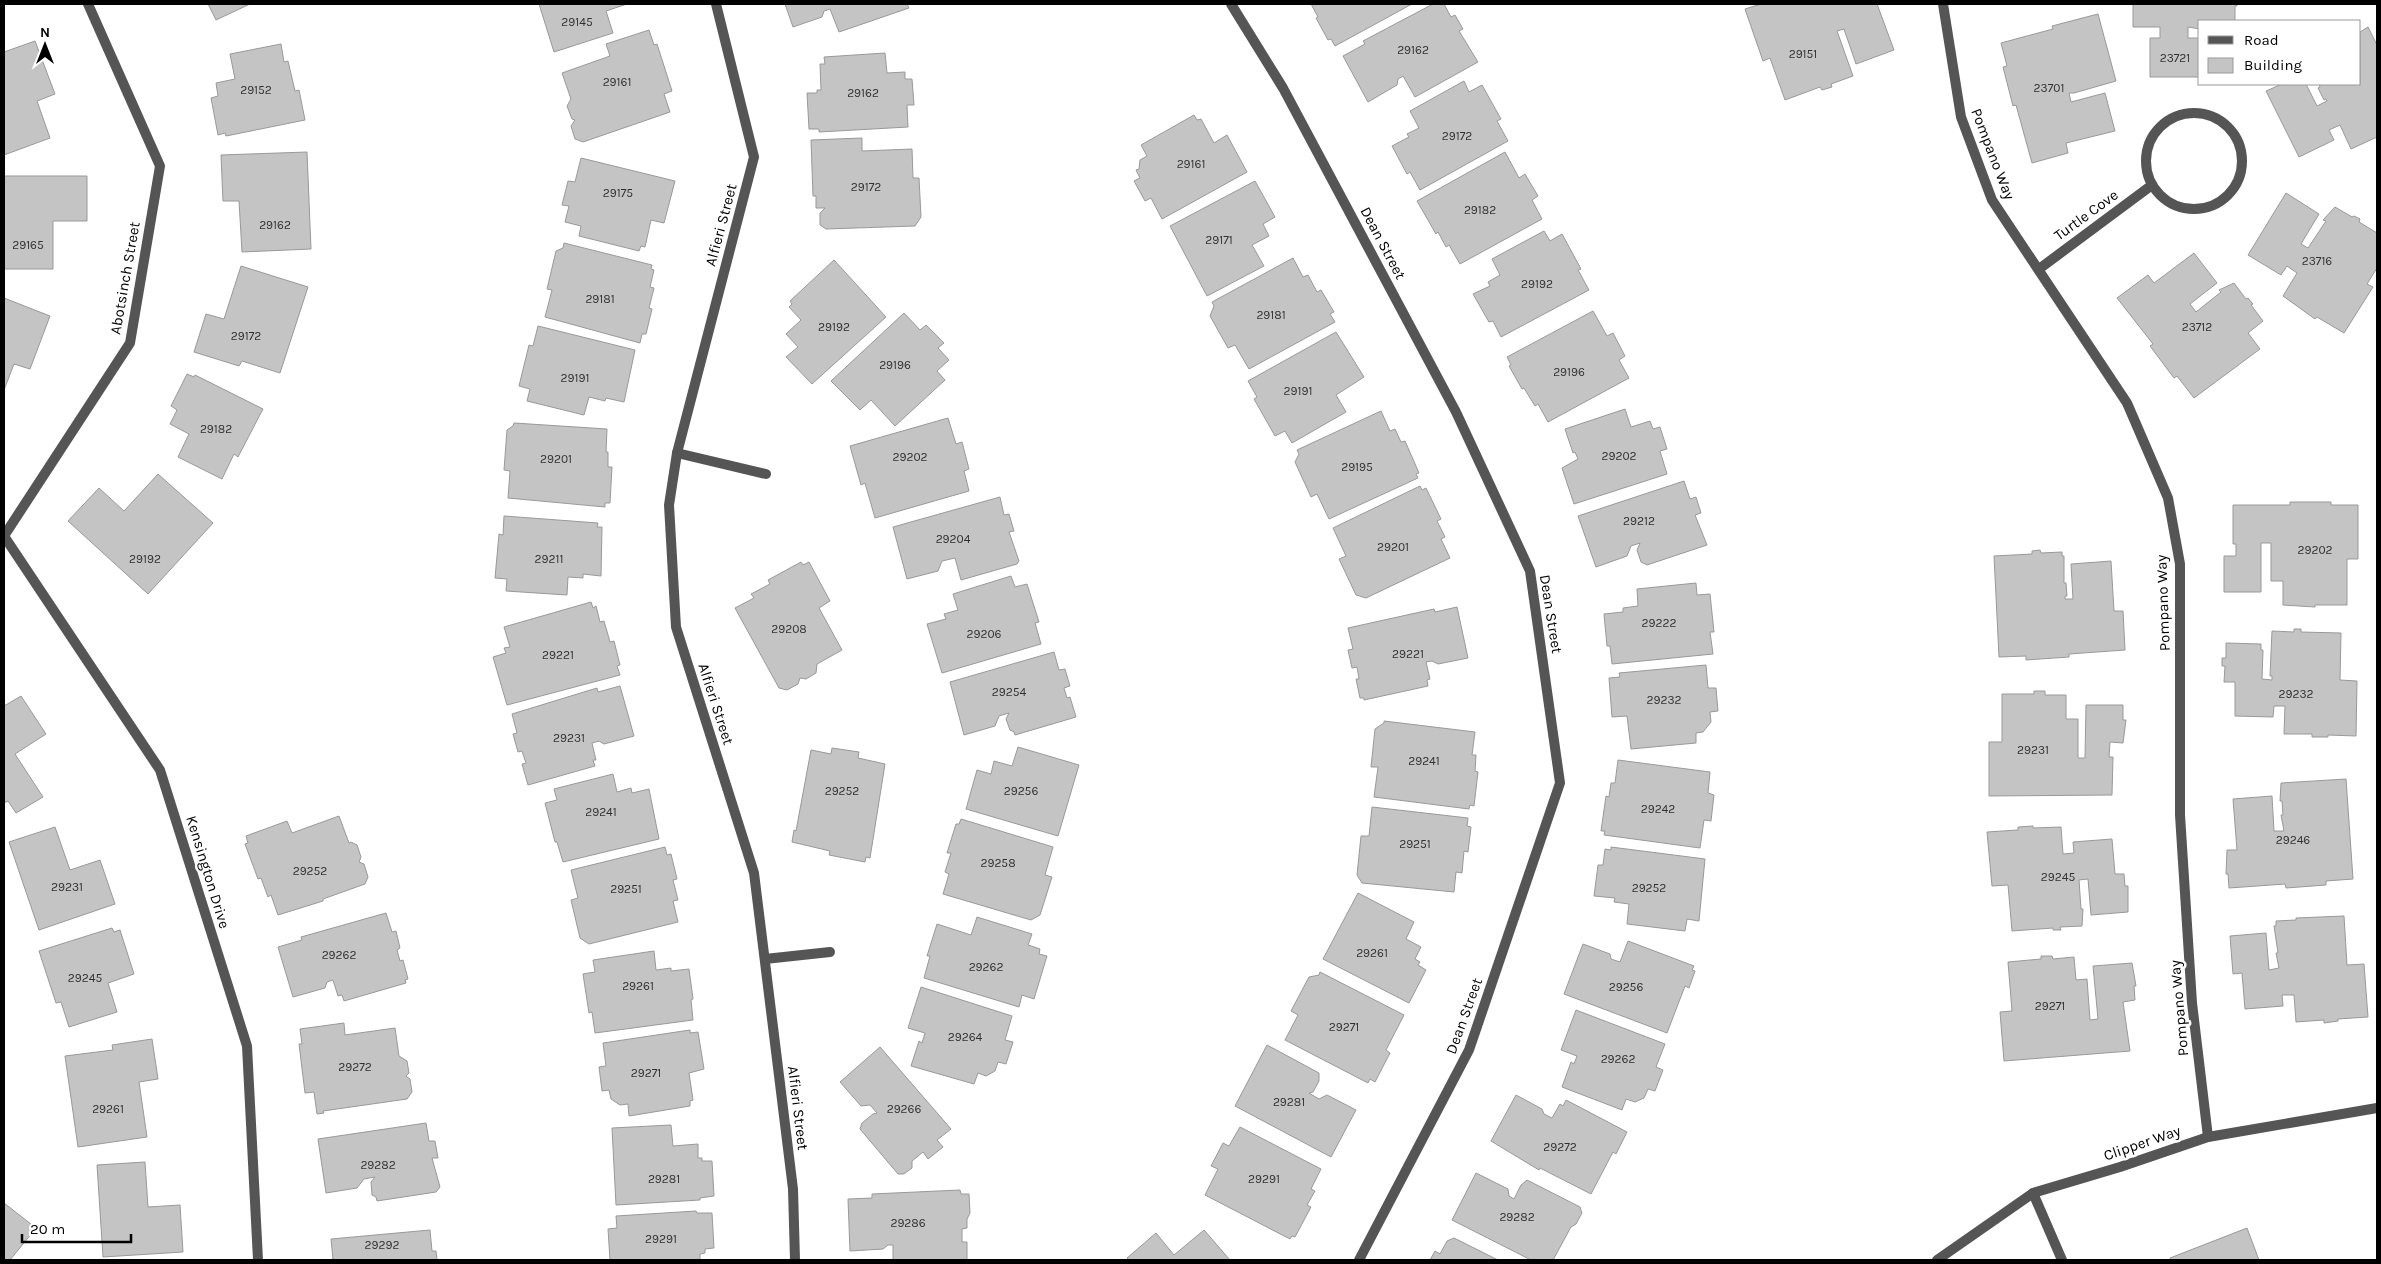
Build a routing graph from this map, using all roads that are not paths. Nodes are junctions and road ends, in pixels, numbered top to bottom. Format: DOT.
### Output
graph roads {
  1 [pos="88,4"];
  2 [pos="716,4"];
  3 [pos="1230,4"];
  4 [pos="1943,4"];
  5 [pos="2152,186"];
  6 [pos="2039,269"];
  7 [pos="677,453"];
  8 [pos="766,474"];
  9 [pos="4,536"];
  10 [pos="830,952"];
  11 [pos="765,959"];
  12 [pos="2377,1108"];
  13 [pos="2208,1137"];
  14 [pos="2033,1193"];
  15 [pos="258,1260"];
  16 [pos="796,1260"];
  17 [pos="1360,1260"];
  18 [pos="1937,1260"];
  19 [pos="2062,1260"];
  1 -- 9 [label="street, Abotsinch Street"];
  2 -- 7 [label="street, Alfieri Street"];
  3 -- 17 [label="street, Dean Street"];
  4 -- 6 [label="street, Pompano Way"];
  5 -- 5 [label="street"];
  5 -- 6 [label="street, Turtle Cove"];
  6 -- 13 [label="street, Pompano Way"];
  7 -- 8 [label="street"];
  7 -- 11 [label="street, Alfieri Street"];
  9 -- 15 [label="street, Kensington Drive"];
  10 -- 11 [label="street"];
  11 -- 16 [label="street, Alfieri Street"];
  12 -- 13 [label="street, Clipper Way"];
  13 -- 14 [label="street, Clipper Way"];
  14 -- 18 [label="street, Clipper Way"];
  14 -- 19 [label="street"];
}
